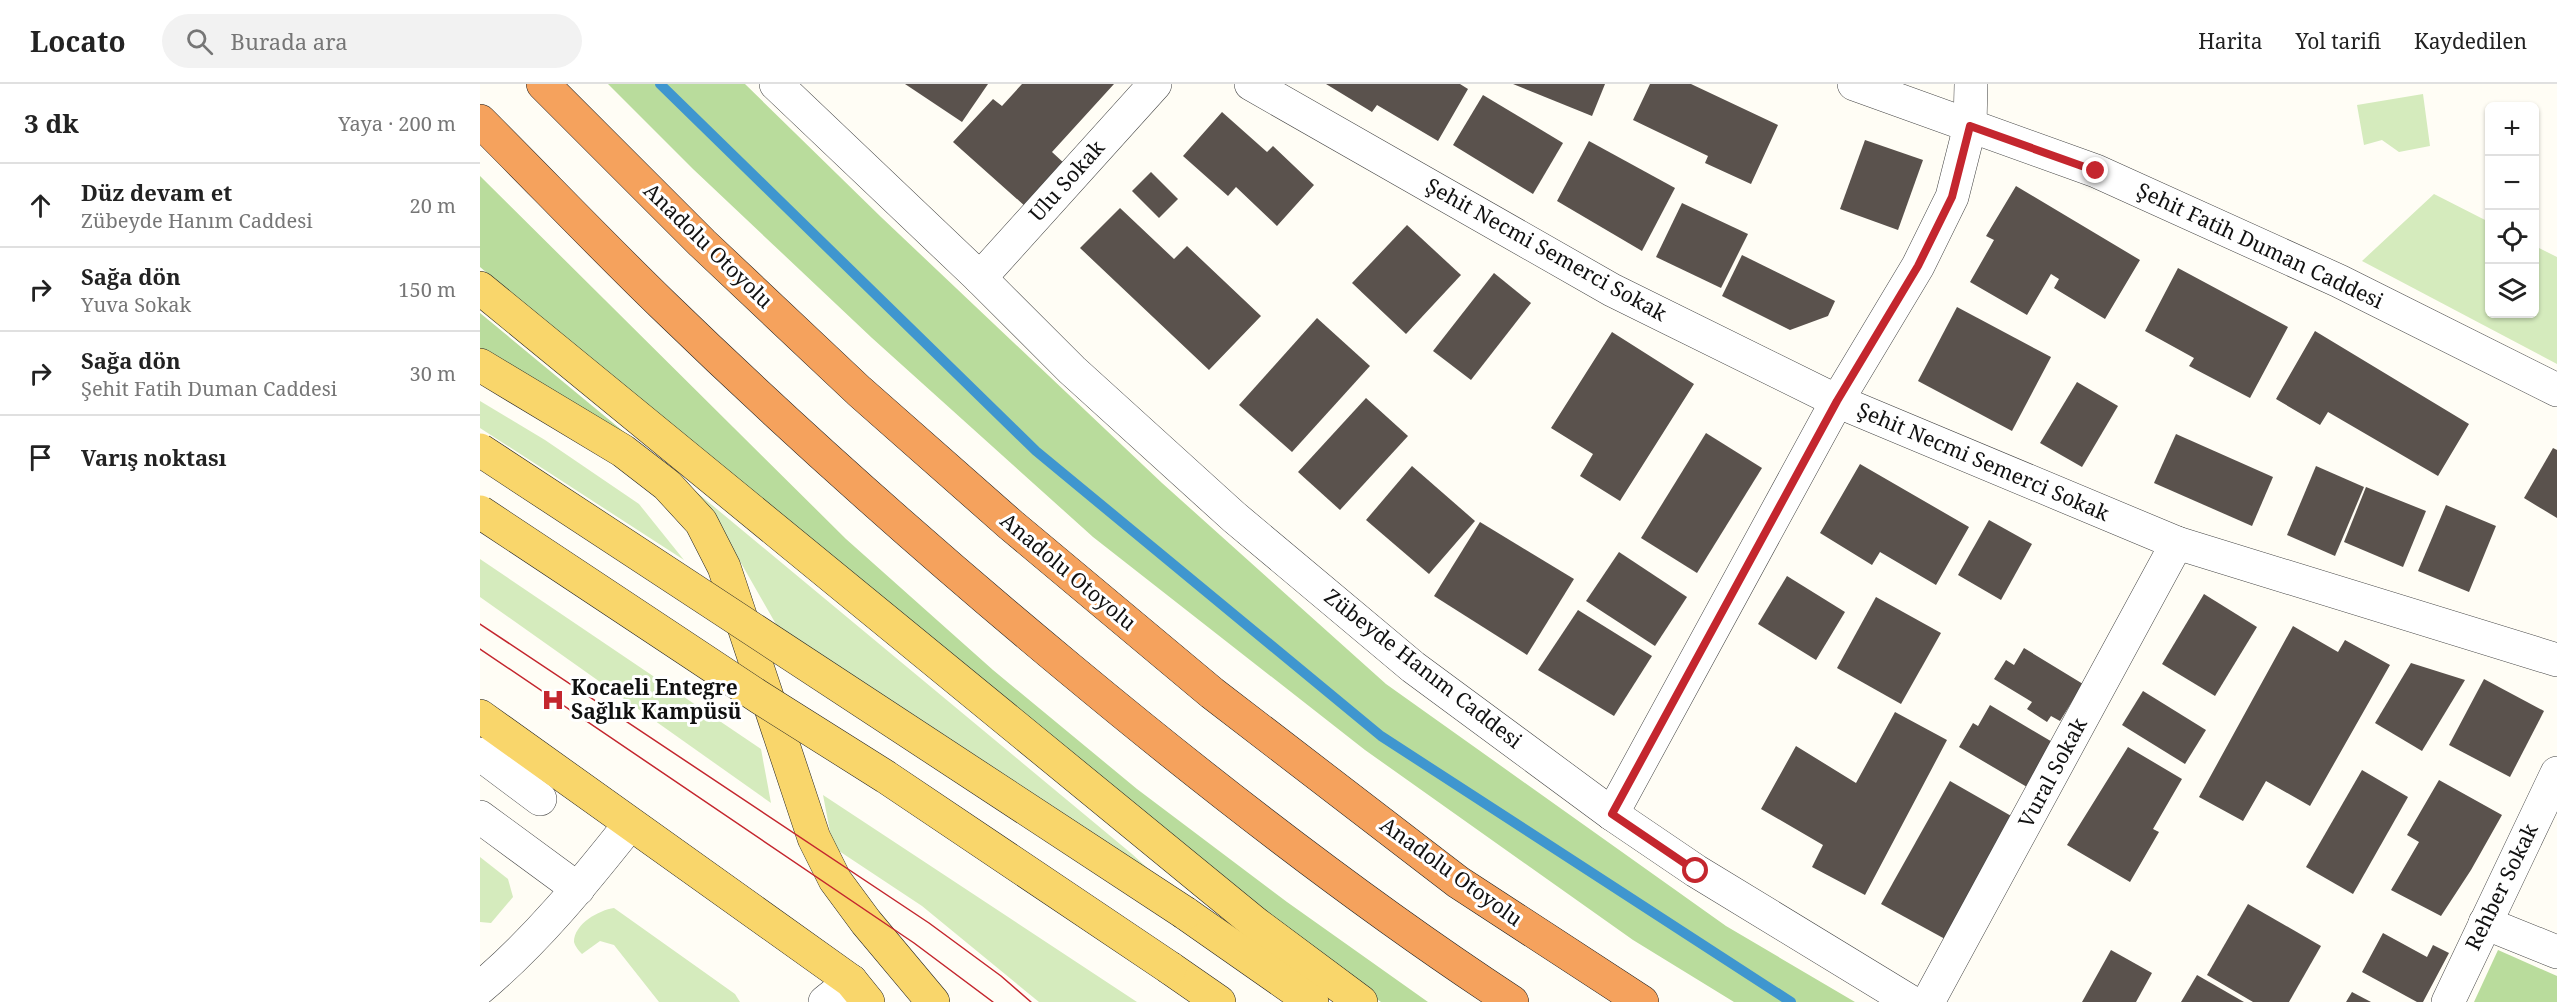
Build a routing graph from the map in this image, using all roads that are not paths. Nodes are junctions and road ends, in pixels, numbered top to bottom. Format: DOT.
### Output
graph roads {
  1 [pos="543,84"];
  2 [pos="776,84"];
  3 [pos="1155,84"];
  4 [pos="1251,84"];
  5 [pos="1854,84"];
  6 [pos="1971,84"];
  7 [pos="480,121"];
  8 [pos="1970,126"];
  9 [pos="980,278"];
  10 [pos="480,288"];
  11 [pos="480,366"];
  12 [pos="2557,390"];
  13 [pos="1837,401"];
  14 [pos="480,450"];
  15 [pos="480,512"];
  16 [pos="2177,543"];
  17 [pos="2557,660"];
  18 [pos="480,716"];
  19 [pos="480,754"];
  20 [pos="2557,773"];
  21 [pos="540,799"];
  22 [pos="1612,814"];
  23 [pos="480,817"];
  24 [pos="630,824"];
  25 [pos="578,889"];
  26 [pos="2485,923"];
  27 [pos="2557,952"];
  28 [pos="480,988"];
  29 [pos="859,992"];
  30 [pos="825,1002"];
  31 [pos="933,1002"];
  32 [pos="1219,1002"];
  33 [pos="1312,1002"];
  34 [pos="1360,1002"];
  35 [pos="1512,1002"];
  36 [pos="1642,1002"];
  37 [pos="1911,1002"];
  38 [pos="1928,1002"];
  39 [pos="2448,1002"];
  1 -- 36 [label="highway, Anadolu Otoyolu"];
  2 -- 9 [label="street, Zübeyde Hanım Caddesi"];
  3 -- 9 [label="street, Ulu Sokak"];
  4 -- 13 [label="street, Şehit Necmi Semerci Sokak"];
  5 -- 8 [label="street, Şehit Fatih Duman Caddesi"];
  6 -- 8 [label="street"];
  7 -- 35 [label="highway"];
  8 -- 12 [label="street, Şehit Fatih Duman Caddesi"];
  8 -- 13 [label="street"];
  9 -- 22 [label="street, Zübeyde Hanım Caddesi"];
  10 -- 34 [label="main road"];
  11 -- 31 [label="main road"];
  13 -- 16 [label="street, Şehit Necmi Semerci Sokak"];
  13 -- 22 [label="street"];
  14 -- 33 [label="main road, bridge"];
  15 -- 32 [label="main road, bridge"];
  16 -- 17 [label="street, Şehit Necmi Semerci Sokak"];
  16 -- 38 [label="street, Vural Sokak"];
  18 -- 24 [label="main road"];
  19 -- 21 [label="street"];
  20 -- 26 [label="street, Rehber Sokak"];
  22 -- 37 [label="street, Zübeyde Hanım Caddesi"];
  23 -- 25 [label="street"];
  24 -- 25 [label="street"];
  24 -- 29 [label="main road"];
  25 -- 28 [label="street"];
  26 -- 27 [label="street"];
  26 -- 39 [label="street, Rehber Sokak"];
  29 -- 30 [label="street"];
}
